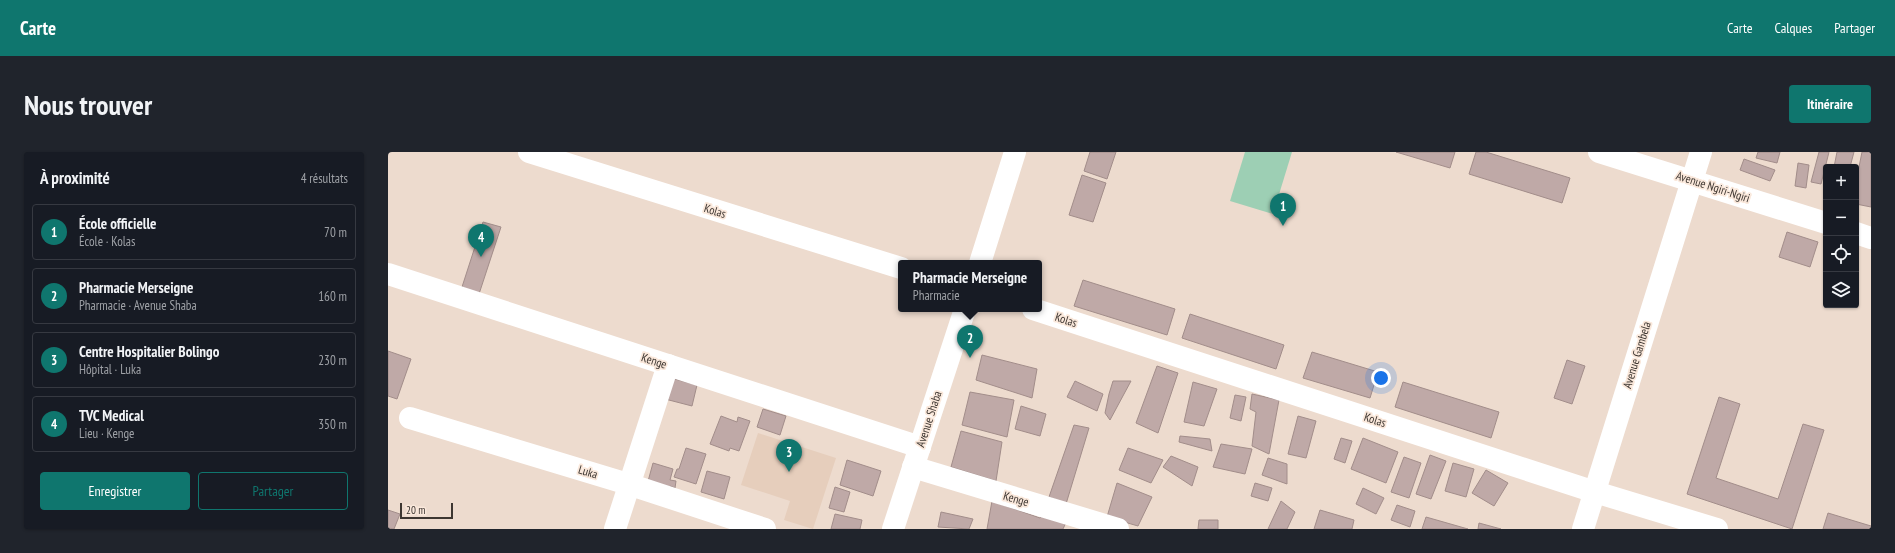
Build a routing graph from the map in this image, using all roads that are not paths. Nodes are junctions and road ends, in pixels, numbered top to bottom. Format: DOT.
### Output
graph roads {
  1 [pos="529,152"];
  2 [pos="1015,152"];
  3 [pos="1599,152"];
  4 [pos="1701,152"];
  5 [pos="1691,180"];
  6 [pos="1823,222"];
  7 [pos="1859,234"];
  8 [pos="1871,238"];
  9 [pos="981,260"];
  10 [pos="898,267"];
  11 [pos="388,274"];
  12 [pos="964,312"];
  13 [pos="1042,312"];
  14 [pos="668,365"];
  15 [pos="410,418"];
  16 [pos="917,457"];
  17 [pos="628,484"];
  18 [pos="1595,492"];
  19 [pos="615,529"];
  20 [pos="765,529"];
  21 [pos="893,529"];
  22 [pos="1118,529"];
  23 [pos="1583,529"];
  24 [pos="1717,529"];
  1 -- 10 [label="street, Kolas"];
  2 -- 9 [label="street"];
  3 -- 5 [label="street, Avenue Ngiri-Ngiri"];
  4 -- 5 [label="street, Avenue Gambela"];
  5 -- 6 [label="street, Avenue Ngiri-Ngiri"];
  5 -- 18 [label="street, Avenue Gambela"];
  7 -- 8 [label="street"];
  11 -- 14 [label="street, Kenge"];
  12 -- 16 [label="street, Avenue Shaba"];
  13 -- 18 [label="street, Kolas"];
  14 -- 16 [label="street, Kenge"];
  14 -- 17 [label="street"];
  15 -- 17 [label="street, Luka"];
  16 -- 21 [label="street, Avenue Shaba"];
  16 -- 22 [label="street, Kenge"];
  17 -- 19 [label="street"];
  17 -- 20 [label="street, Luka"];
  18 -- 23 [label="street, Avenue Gambela"];
  18 -- 24 [label="street, Kolas"];
}
